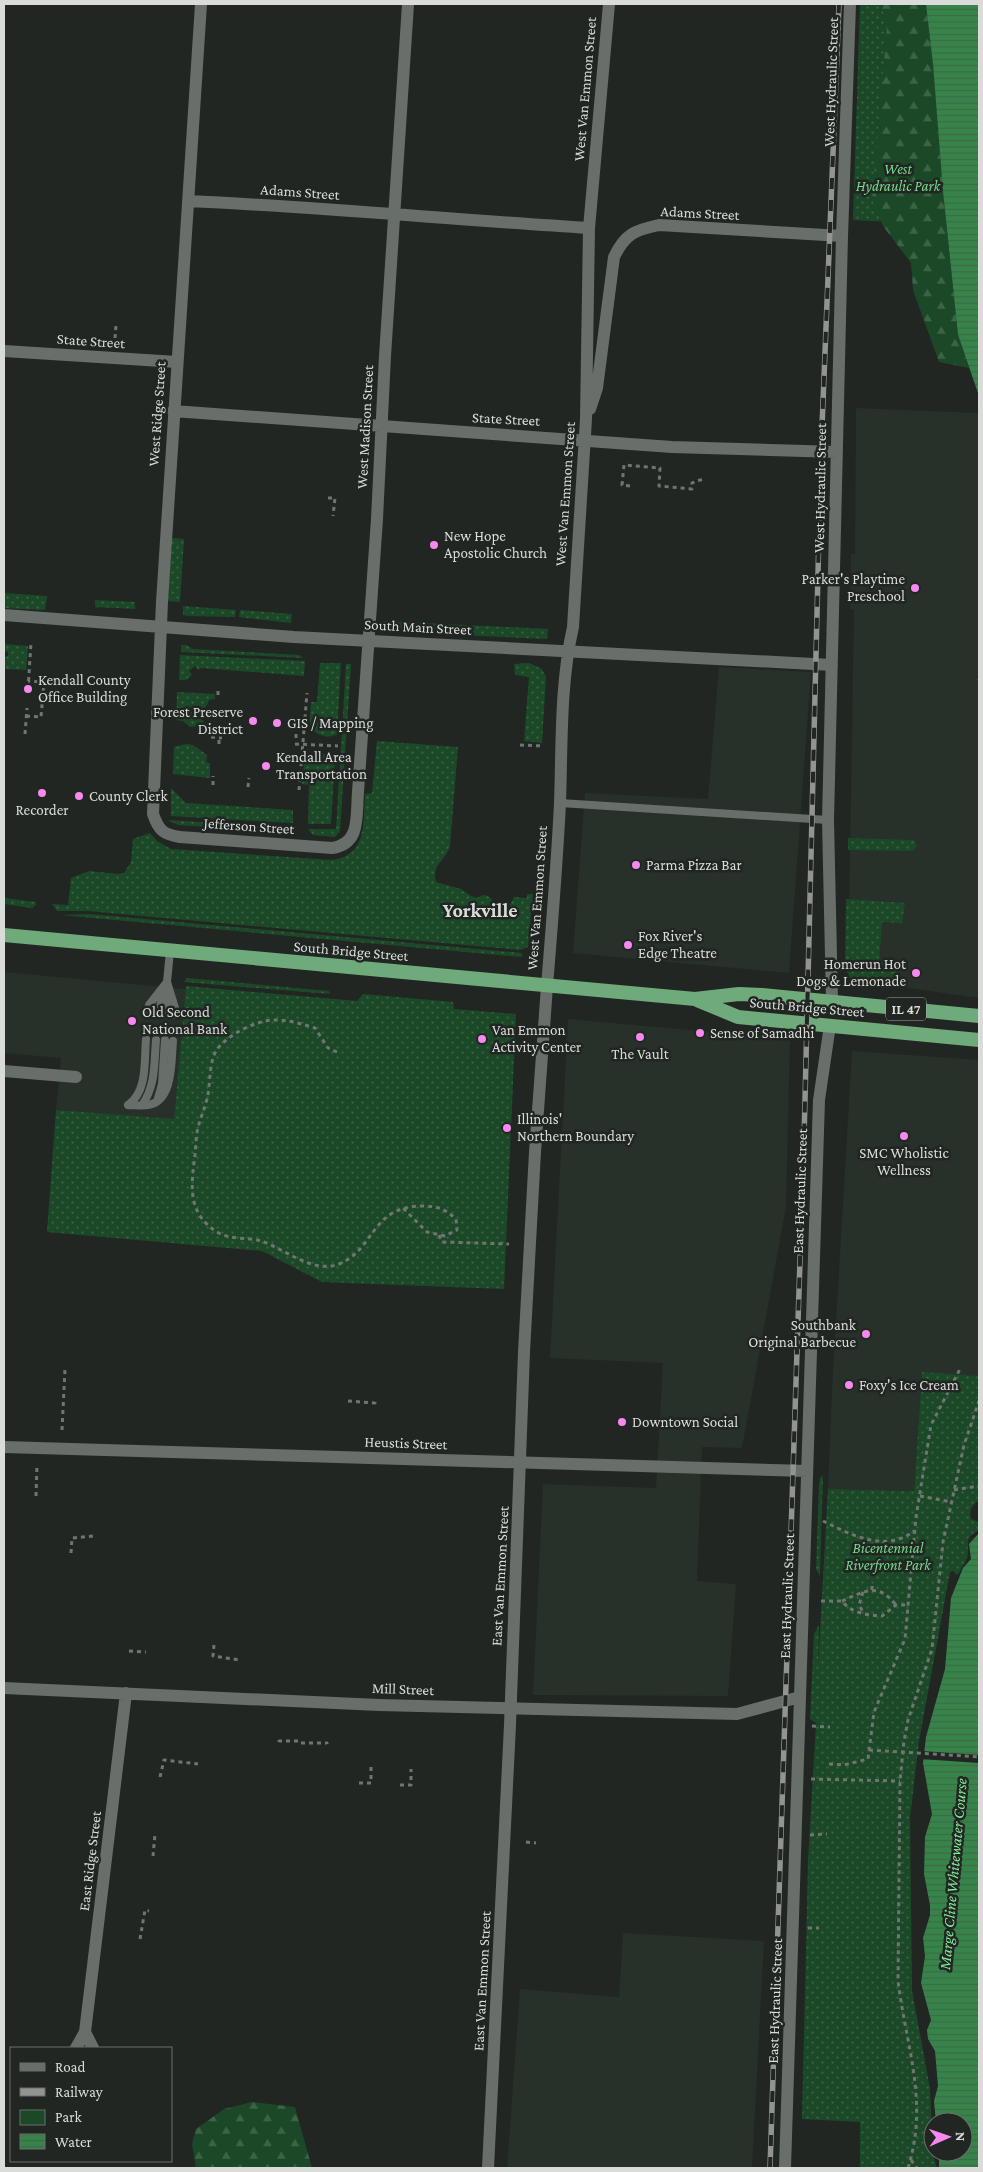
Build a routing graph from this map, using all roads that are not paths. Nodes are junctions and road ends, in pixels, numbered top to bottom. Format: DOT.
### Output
graph roads {
  1 [pos="201,4"];
  2 [pos="408,4"];
  3 [pos="609,4"];
  4 [pos="850,4"];
  5 [pos="188,201"];
  6 [pos="394,214"];
  7 [pos="589,228"];
  8 [pos="842,236"];
  9 [pos="4,351"];
  10 [pos="177,362"];
  11 [pos="174,411"];
  12 [pos="586,418"];
  13 [pos="381,426"];
  14 [pos="584,440"];
  15 [pos="837,452"];
  16 [pos="4,615"];
  17 [pos="160,628"];
  18 [pos="368,641"];
  19 [pos="568,651"];
  20 [pos="832,665"];
  21 [pos="560,802"];
  22 [pos="828,820"];
  23 [pos="157,826"];
  24 [pos="342,847"];
  25 [pos="4,935"];
  26 [pos="170,951"];
  27 [pos="167,982"];
  28 [pos="546,986"];
  29 [pos="695,999"];
  30 [pos="832,1002"];
  31 [pos="148,1012"];
  32 [pos="158,1013"];
  33 [pos="171,1014"];
  34 [pos="979,1016"];
  35 [pos="830,1025"];
  36 [pos="146,1039"];
  37 [pos="156,1040"];
  38 [pos="979,1040"];
  39 [pos="169,1041"];
  40 [pos="4,1071"];
  41 [pos="76,1077"];
  42 [pos="142,1105"];
  43 [pos="4,1447"];
  44 [pos="522,1462"];
  45 [pos="807,1471"];
  46 [pos="4,1688"];
  47 [pos="126,1693"];
  48 [pos="800,1697"];
  49 [pos="511,1709"];
  50 [pos="85,2032"];
  51 [pos="77,2047"];
  52 [pos="92,2047"];
  53 [pos="488,2168"];
  54 [pos="786,2168"];
  1 -- 5 [label="street, West Ridge Street"];
  2 -- 6 [label="street, West Madison Street"];
  3 -- 7 [label="street, West Van Emmon Street"];
  4 -- 8 [label="street, West Hydraulic Street"];
  5 -- 6 [label="street, Adams Street"];
  5 -- 10 [label="street, West Ridge Street"];
  6 -- 7 [label="street, Adams Street"];
  6 -- 13 [label="street, West Madison Street"];
  7 -- 12 [label="street, West Van Emmon Street"];
  8 -- 12 [label="street, Adams Street"];
  8 -- 15 [label="street, West Hydraulic Street"];
  9 -- 10 [label="street, State Street"];
  10 -- 11 [label="street, West Ridge Street"];
  11 -- 13 [label="street, State Street"];
  11 -- 17 [label="street, West Ridge Street"];
  12 -- 14 [label="street, West Van Emmon Street"];
  13 -- 14 [label="street, State Street"];
  13 -- 18 [label="street, West Madison Street"];
  14 -- 15 [label="street, State Street"];
  14 -- 19 [label="street, West Van Emmon Street"];
  15 -- 20 [label="street, West Hydraulic Street"];
  16 -- 17 [label="street, South Main Street"];
  17 -- 18 [label="street, South Main Street"];
  17 -- 23 [label="street, West Ridge Street"];
  18 -- 19 [label="street, South Main Street"];
  18 -- 24 [label="street, West Madison Street"];
  19 -- 20 [label="street, South Main Street"];
  19 -- 21 [label="street, West Van Emmon Street"];
  20 -- 22 [label="street, West Hydraulic Street"];
  21 -- 22 [label="lane"];
  21 -- 28 [label="street, West Van Emmon Street"];
  22 -- 30 [label="street, West Hydraulic Street"];
  23 -- 24 [label="street, Jefferson Street"];
  25 -- 26 [label="highway, South Bridge Street"];
  26 -- 27 [label="lane"];
  26 -- 28 [label="highway, South Bridge Street"];
  27 -- 31 [label="lane"];
  27 -- 32 [label="lane"];
  27 -- 33 [label="lane"];
  28 -- 29 [label="highway, South Bridge Street"];
  28 -- 44 [label="street, East Van Emmon Street"];
  29 -- 30 [label="highway, South Bridge Street / IL 47"];
  29 -- 35 [label="highway, South Bridge Street"];
  30 -- 34 [label="highway, South Bridge Street / IL 47"];
  35 -- 38 [label="highway, South Bridge Street"];
  35 -- 45 [label="street, East Hydraulic Street"];
  36 -- 42 [label="lane"];
  37 -- 42 [label="lane"];
  39 -- 42 [label="lane"];
  40 -- 41 [label="street"];
  43 -- 44 [label="street, Heustis Street"];
  44 -- 45 [label="street, Heustis Street"];
  44 -- 49 [label="street, East Van Emmon Street"];
  45 -- 48 [label="street, East Hydraulic Street"];
  46 -- 47 [label="street, Mill Street"];
  47 -- 49 [label="street, Mill Street"];
  47 -- 50 [label="street, East Ridge Street"];
  48 -- 49 [label="street, Mill Street"];
  48 -- 54 [label="street, East Hydraulic Street"];
  49 -- 53 [label="street, East Van Emmon Street"];
  50 -- 51 [label="street, East Ridge Street"];
  50 -- 52 [label="street"];
}
